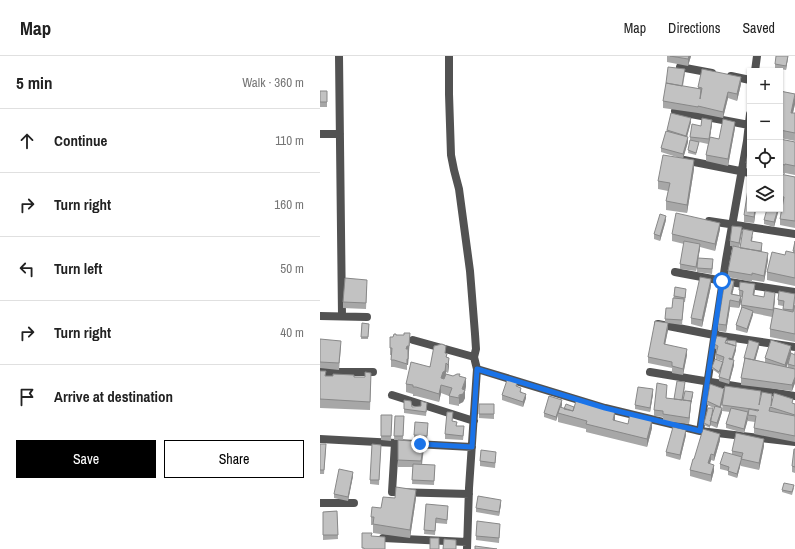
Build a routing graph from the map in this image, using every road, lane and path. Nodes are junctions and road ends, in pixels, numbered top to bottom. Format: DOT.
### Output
graph roads {
  1 [pos="339,56"];
  2 [pos="449,56"];
  3 [pos="757,56"];
  4 [pos="680,66"];
  5 [pos="755,68"];
  6 [pos="747,79"];
  7 [pos="675,112"];
  8 [pos="747,125"];
  9 [pos="320,134"];
  10 [pos="340,134"];
  11 [pos="747,145"];
  12 [pos="679,159"];
  13 [pos="741,172"];
  14 [pos="747,173"];
  15 [pos="704,221"];
  16 [pos="732,225"];
  17 [pos="795,234"];
  18 [pos="674,272"];
  19 [pos="722,281"];
  20 [pos="795,292"];
  21 [pos="320,316"];
  22 [pos="342,316"];
  23 [pos="367,317"];
  24 [pos="657,324"];
  25 [pos="714,335"];
  26 [pos="413,340"];
  27 [pos="795,347"];
  28 [pos="474,357"];
  29 [pos="477,369"];
  30 [pos="320,372"];
  31 [pos="373,372"];
  32 [pos="650,372"];
  33 [pos="707,382"];
  34 [pos="392,395"];
  35 [pos="795,396"];
  36 [pos="474,420"];
  37 [pos="700,431"];
  38 [pos="320,439"];
  39 [pos="394,442"];
  40 [pos="795,442"];
  41 [pos="472,447"];
  42 [pos="469,494"];
  43 [pos="320,503"];
  44 [pos="354,503"];
  45 [pos="383,538"];
  46 [pos="467,545"];
  1 -- 10 [label="street"];
  2 -- 28 [label="street"];
  3 -- 5 [label="street"];
  4 -- 6 [label="street"];
  7 -- 8 [label="street"];
  9 -- 10 [label="street"];
  10 -- 22 [label="street"];
  11 -- 13 [label="street"];
  12 -- 13 [label="street"];
  13 -- 14 [label="street"];
  13 -- 16 [label="street"];
  15 -- 16 [label="street"];
  16 -- 17 [label="street"];
  16 -- 19 [label="street"];
  18 -- 19 [label="street"];
  19 -- 20 [label="street"];
  19 -- 25 [label="street"];
  21 -- 22 [label="street"];
  22 -- 23 [label="street"];
  24 -- 25 [label="street"];
  25 -- 27 [label="street"];
  25 -- 33 [label="street"];
  26 -- 28 [label="street"];
  28 -- 29 [label="street"];
  29 -- 36 [label="street"];
  29 -- 37 [label="street"];
  30 -- 31 [label="street"];
  32 -- 33 [label="street"];
  33 -- 35 [label="street"];
  33 -- 37 [label="street"];
  34 -- 36 [label="street"];
  36 -- 41 [label="street"];
  37 -- 40 [label="street"];
  38 -- 39 [label="street"];
  39 -- 41 [label="street"];
  39 -- 42 [label="street"];
  41 -- 42 [label="street"];
  42 -- 46 [label="street"];
  43 -- 44 [label="street"];
  45 -- 46 [label="street"];
}
